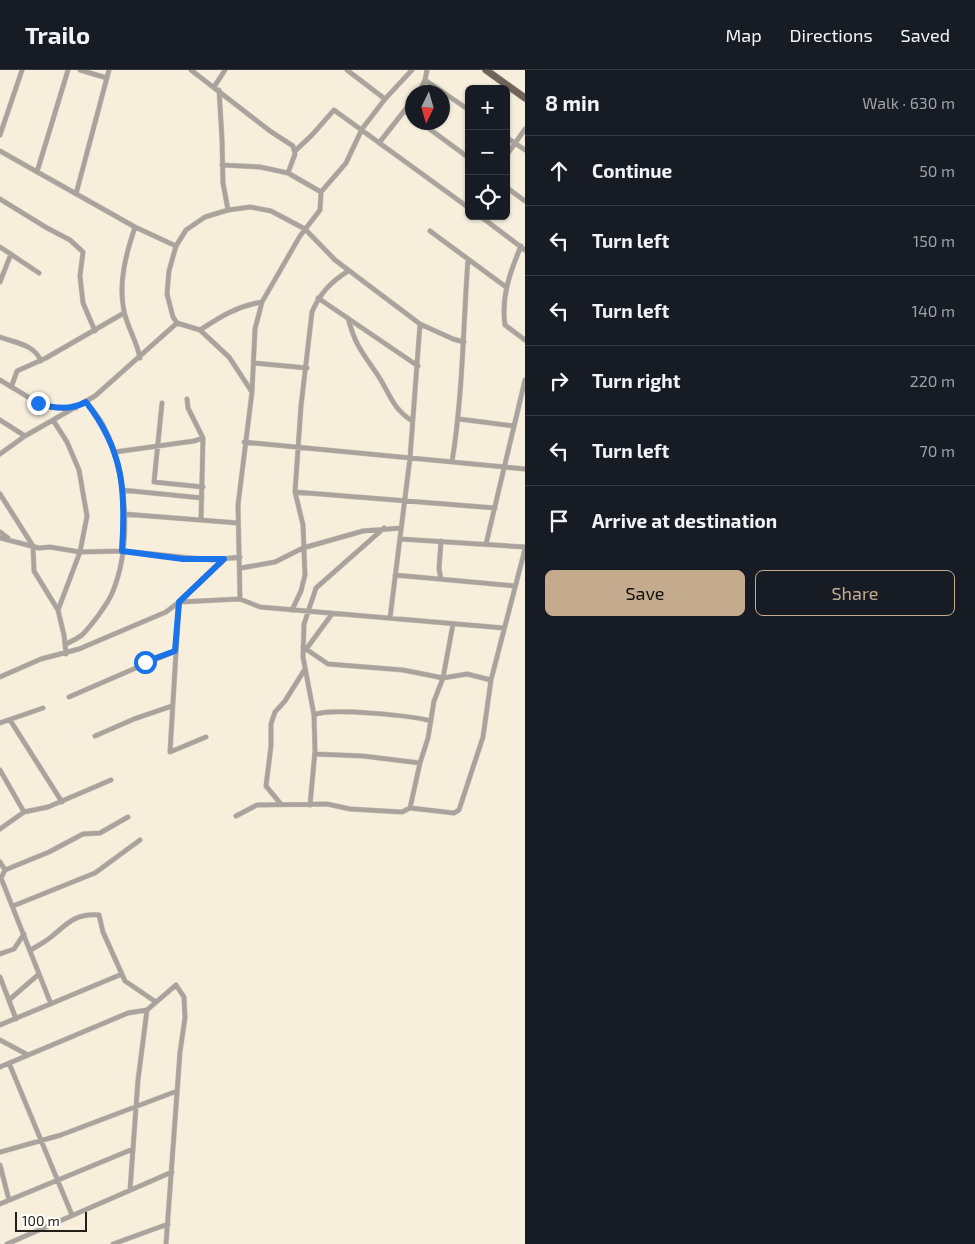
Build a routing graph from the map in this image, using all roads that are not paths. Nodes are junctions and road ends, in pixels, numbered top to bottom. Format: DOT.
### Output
graph roads {
  1 [pos="22,70"];
  2 [pos="68,70"];
  3 [pos="80,70"];
  4 [pos="109,70"];
  5 [pos="191,70"];
  6 [pos="225,70"];
  7 [pos="346,70"];
  8 [pos="412,70"];
  9 [pos="427,70"];
  10 [pos="486,70"];
  11 [pos="107,78"];
  12 [pos="426,80"];
  13 [pos="423,85"];
  14 [pos="214,86"];
  15 [pos="219,90"];
  16 [pos="525,98"];
  17 [pos="385,99"];
  18 [pos="465,107"];
  19 [pos="405,111"];
  20 [pos="362,129"];
  21 [pos="525,129"];
  22 [pos="431,130"];
  23 [pos="0,135"];
  24 [pos="510,140"];
  25 [pos="379,143"];
  26 [pos="515,143"];
  27 [pos="510,150"];
  28 [pos="525,150"];
  29 [pos="0,151"];
  30 [pos="295,151"];
  31 [pos="465,155"];
  32 [pos="222,165"];
  33 [pos="38,172"];
  34 [pos="288,173"];
  35 [pos="510,190"];
  36 [pos="321,192"];
  37 [pos="76,194"];
  38 [pos="0,199"];
  39 [pos="525,201"];
  40 [pos="465,204"];
  41 [pos="228,210"];
  42 [pos="485,220"];
  43 [pos="136,228"];
  44 [pos="305,229"];
  45 [pos="430,231"];
  46 [pos="176,246"];
  47 [pos="0,248"];
  48 [pos="523,248"];
  49 [pos="10,254"];
  50 [pos="468,259"];
  51 [pos="348,271"];
  52 [pos="39,273"];
  53 [pos="0,282"];
  54 [pos="506,287"];
  55 [pos="318,298"];
  56 [pos="262,302"];
  57 [pos="124,313"];
  58 [pos="348,318"];
  59 [pos="177,323"];
  60 [pos="420,324"];
  61 [pos="200,330"];
  62 [pos="95,331"];
  63 [pos="0,337"];
  64 [pos="525,340"];
  65 [pos="464,342"];
  66 [pos="140,358"];
  67 [pos="41,361"];
  68 [pos="254,363"];
  69 [pos="418,366"];
  70 [pos="307,368"];
  71 [pos="0,380"];
  72 [pos="525,380"];
  73 [pos="12,385"];
  74 [pos="252,392"];
  75 [pos="524,393"];
  76 [pos="187,399"];
  77 [pos="86,402"];
  78 [pos="162,403"];
  79 [pos="76,408"];
  80 [pos="459,419"];
  81 [pos="0,420"];
  82 [pos="53,420"];
  83 [pos="412,421"];
  84 [pos="514,426"];
  85 [pos="25,436"];
  86 [pos="203,438"];
  87 [pos="244,442"];
  88 [pos="157,446"];
  89 [pos="299,448"];
  90 [pos="115,452"];
  91 [pos="0,454"];
  92 [pos="410,458"];
  93 [pos="452,462"];
  94 [pos="504,467"];
  95 [pos="525,470"];
  96 [pos="203,487"];
  97 [pos="122,490"];
  98 [pos="295,492"];
  99 [pos="0,494"];
  100 [pos="202,498"];
  101 [pos="405,499"];
  102 [pos="494,508"];
  103 [pos="124,514"];
  104 [pos="201,520"];
  105 [pos="238,523"];
  106 [pos="384,528"];
  107 [pos="401,528"];
  108 [pos="0,532"];
  109 [pos="0,538"];
  110 [pos="400,538"];
  111 [pos="9,539"];
  112 [pos="441,541"];
  113 [pos="486,544"];
  114 [pos="33,546"];
  115 [pos="303,548"];
  116 [pos="525,548"];
  117 [pos="122,551"];
  118 [pos="80,552"];
  119 [pos="240,557"];
  120 [pos="224,559"];
  121 [pos="241,568"];
  122 [pos="396,575"];
  123 [pos="442,579"];
  124 [pos="515,586"];
  125 [pos="240,599"];
  126 [pos="179,602"];
  127 [pos="58,610"];
  128 [pos="292,610"];
  129 [pos="307,612"];
  130 [pos="332,614"];
  131 [pos="390,618"];
  132 [pos="453,624"];
  133 [pos="504,628"];
  134 [pos="66,645"];
  135 [pos="305,647"];
  136 [pos="175,651"];
  137 [pos="66,654"];
  138 [pos="306,669"];
  139 [pos="0,677"];
  140 [pos="443,678"];
  141 [pos="491,680"];
  142 [pos="69,697"];
  143 [pos="172,706"];
  144 [pos="43,708"];
  145 [pos="314,715"];
  146 [pos="10,720"];
  147 [pos="431,721"];
  148 [pos="0,723"];
  149 [pos="95,736"];
  150 [pos="206,738"];
  151 [pos="315,754"];
  152 [pos="420,763"];
  153 [pos="0,770"];
  154 [pos="110,780"];
  155 [pos="62,802"];
  156 [pos="281,804"];
  157 [pos="310,805"];
  158 [pos="410,808"];
  159 [pos="24,812"];
  160 [pos="236,816"];
  161 [pos="128,817"];
  162 [pos="0,829"];
  163 [pos="140,840"];
  164 [pos="0,862"];
  165 [pos="5,870"];
  166 [pos="1,878"];
  167 [pos="13,906"];
  168 [pos="24,934"];
  169 [pos="31,950"];
  170 [pos="0,954"];
  171 [pos="39,974"];
  172 [pos="122,974"];
  173 [pos="0,977"];
  174 [pos="9,1000"];
  175 [pos="156,1002"];
  176 [pos="50,1004"];
  177 [pos="147,1010"];
  178 [pos="16,1019"];
  179 [pos="0,1025"];
  180 [pos="0,1040"];
  181 [pos="28,1056"];
  182 [pos="9,1063"];
  183 [pos="0,1067"];
  184 [pos="177,1091"];
  185 [pos="137,1106"];
  186 [pos="42,1141"];
  187 [pos="133,1149"];
  188 [pos="0,1152"];
  189 [pos="0,1165"];
  190 [pos="172,1172"];
  191 [pos="59,1180"];
  192 [pos="130,1190"];
  193 [pos="9,1200"];
  194 [pos="0,1204"];
  195 [pos="72,1216"];
  196 [pos="168,1224"];
  197 [pos="18,1242"];
  198 [pos="125,1242"];
  199 [pos="6,1244"];
  200 [pos="114,1244"];
  201 [pos="166,1244"];
  1 -- 23 [label="street"];
  2 -- 33 [label="street"];
  3 -- 11 [label="street"];
  4 -- 11 [label="street"];
  5 -- 14 [label="street"];
  6 -- 14 [label="street"];
  7 -- 17 [label="street"];
  8 -- 17 [label="street"];
  9 -- 12 [label="street"];
  10 -- 16 [label="main road"];
  11 -- 37 [label="street"];
  12 -- 13 [label="street"];
  12 -- 18 [label="street"];
  14 -- 15 [label="street"];
  15 -- 30 [label="street"];
  15 -- 32 [label="street"];
  17 -- 20 [label="street"];
  19 -- 25 [label="street"];
  20 -- 25 [label="street"];
  20 -- 30 [label="street"];
  20 -- 36 [label="street"];
  21 -- 26 [label="street"];
  22 -- 31 [label="street"];
  24 -- 26 [label="street"];
  25 -- 40 [label="street"];
  26 -- 27 [label="street"];
  26 -- 28 [label="street"];
  29 -- 33 [label="street"];
  30 -- 34 [label="street"];
  32 -- 34 [label="street"];
  32 -- 41 [label="street"];
  33 -- 37 [label="street"];
  34 -- 36 [label="street"];
  35 -- 39 [label="street"];
  36 -- 44 [label="street"];
  37 -- 43 [label="street"];
  38 -- 62 [label="street"];
  41 -- 44 [label="street"];
  41 -- 46 [label="street"];
  42 -- 48 [label="street"];
  43 -- 46 [label="street"];
  43 -- 57 [label="street"];
  44 -- 51 [label="street"];
  44 -- 56 [label="street"];
  45 -- 50 [label="street"];
  46 -- 59 [label="street"];
  47 -- 49 [label="street"];
  48 -- 54 [label="street"];
  49 -- 52 [label="street"];
  49 -- 53 [label="street"];
  50 -- 54 [label="street"];
  50 -- 65 [label="street"];
  51 -- 55 [label="street"];
  51 -- 60 [label="street"];
  54 -- 64 [label="street"];
  55 -- 58 [label="street"];
  55 -- 70 [label="street"];
  56 -- 61 [label="street"];
  56 -- 68 [label="street"];
  57 -- 62 [label="street"];
  57 -- 66 [label="street"];
  58 -- 69 [label="street"];
  58 -- 83 [label="street"];
  59 -- 61 [label="street"];
  59 -- 66 [label="street"];
  60 -- 65 [label="street"];
  60 -- 69 [label="street"];
  61 -- 74 [label="street"];
  62 -- 67 [label="street"];
  63 -- 67 [label="street"];
  65 -- 80 [label="street"];
  66 -- 77 [label="street"];
  67 -- 73 [label="street"];
  68 -- 70 [label="street"];
  68 -- 74 [label="street"];
  69 -- 83 [label="street"];
  70 -- 89 [label="street"];
  71 -- 73 [label="street"];
  72 -- 75 [label="street"];
  73 -- 79 [label="street"];
  74 -- 87 [label="street"];
  75 -- 84 [label="street"];
  76 -- 86 [label="street"];
  77 -- 79 [label="street"];
  77 -- 90 [label="street"];
  78 -- 88 [label="street"];
  79 -- 82 [label="street"];
  80 -- 84 [label="street"];
  80 -- 93 [label="street"];
  81 -- 85 [label="street"];
  82 -- 85 [label="street"];
  82 -- 118 [label="street"];
  83 -- 92 [label="street"];
  84 -- 94 [label="street"];
  85 -- 91 [label="street"];
  86 -- 88 [label="street"];
  86 -- 96 [label="street"];
  87 -- 89 [label="street"];
  87 -- 105 [label="street"];
  88 -- 90 [label="street"];
  88 -- 96 [label="street"];
  89 -- 92 [label="street"];
  89 -- 98 [label="street"];
  90 -- 97 [label="street"];
  92 -- 93 [label="street"];
  92 -- 101 [label="street"];
  93 -- 94 [label="street"];
  94 -- 95 [label="street"];
  94 -- 102 [label="street"];
  96 -- 100 [label="street"];
  97 -- 100 [label="street"];
  97 -- 103 [label="street"];
  98 -- 101 [label="street"];
  98 -- 115 [label="street"];
  99 -- 114 [label="street"];
  100 -- 104 [label="street"];
  101 -- 102 [label="street"];
  101 -- 107 [label="street"];
  102 -- 113 [label="street"];
  103 -- 104 [label="street"];
  103 -- 117 [label="street"];
  104 -- 105 [label="street"];
  105 -- 119 [label="street"];
  106 -- 107 [label="street"];
  106 -- 115 [label="street"];
  106 -- 129 [label="street"];
  107 -- 110 [label="street"];
  108 -- 111 [label="street"];
  109 -- 111 [label="street"];
  110 -- 112 [label="street"];
  110 -- 122 [label="street"];
  111 -- 114 [label="street"];
  112 -- 113 [label="street"];
  112 -- 123 [label="street"];
  113 -- 116 [label="street"];
  114 -- 118 [label="street"];
  114 -- 127 [label="street"];
  115 -- 121 [label="street"];
  115 -- 128 [label="street"];
  116 -- 124 [label="street"];
  117 -- 118 [label="street"];
  117 -- 120 [label="street"];
  117 -- 134 [label="street"];
  118 -- 127 [label="street"];
  119 -- 120 [label="street"];
  119 -- 121 [label="street"];
  120 -- 126 [label="street"];
  121 -- 125 [label="street"];
  122 -- 123 [label="street"];
  122 -- 131 [label="street"];
  123 -- 124 [label="street"];
  124 -- 133 [label="street"];
  125 -- 126 [label="street"];
  125 -- 128 [label="street"];
  126 -- 136 [label="street"];
  126 -- 137 [label="street"];
  127 -- 134 [label="street"];
  128 -- 129 [label="street"];
  129 -- 130 [label="street"];
  129 -- 135 [label="street"];
  130 -- 131 [label="street"];
  130 -- 135 [label="street"];
  131 -- 132 [label="street"];
  132 -- 133 [label="street"];
  132 -- 140 [label="street"];
  133 -- 141 [label="street"];
  134 -- 137 [label="street"];
  135 -- 138 [label="street"];
  135 -- 140 [label="street"];
  136 -- 142 [label="street"];
  136 -- 143 [label="street"];
  137 -- 139 [label="street"];
  138 -- 145 [label="street"];
  138 -- 156 [label="street"];
  140 -- 141 [label="street"];
  140 -- 147 [label="street"];
  141 -- 158 [label="street"];
  143 -- 149 [label="street"];
  143 -- 150 [label="street"];
  144 -- 146 [label="street"];
  145 -- 147 [label="street"];
  145 -- 151 [label="street"];
  146 -- 148 [label="street"];
  146 -- 155 [label="street"];
  147 -- 152 [label="street"];
  151 -- 152 [label="street"];
  151 -- 157 [label="street"];
  152 -- 158 [label="street"];
  153 -- 159 [label="street"];
  154 -- 155 [label="street"];
  155 -- 159 [label="street"];
  156 -- 157 [label="street"];
  156 -- 160 [label="street"];
  157 -- 158 [label="street"];
  159 -- 162 [label="street"];
  161 -- 165 [label="street"];
  163 -- 167 [label="street"];
  164 -- 165 [label="street"];
  165 -- 166 [label="street"];
  166 -- 167 [label="street"];
  167 -- 168 [label="street"];
  168 -- 169 [label="street"];
  168 -- 170 [label="street"];
  169 -- 171 [label="street"];
  169 -- 172 [label="street"];
  171 -- 174 [label="street"];
  171 -- 176 [label="street"];
  172 -- 175 [label="street"];
  172 -- 176 [label="street"];
  173 -- 174 [label="street"];
  174 -- 178 [label="street"];
  175 -- 177 [label="street"];
  175 -- 184 [label="street"];
  176 -- 178 [label="street"];
  177 -- 181 [label="street"];
  177 -- 185 [label="street"];
  178 -- 179 [label="street"];
  180 -- 181 [label="street"];
  181 -- 182 [label="street"];
  182 -- 183 [label="street"];
  182 -- 186 [label="street"];
  184 -- 185 [label="street"];
  184 -- 190 [label="street"];
  185 -- 186 [label="street"];
  185 -- 187 [label="street"];
  186 -- 188 [label="street"];
  186 -- 191 [label="street"];
  187 -- 191 [label="street"];
  187 -- 192 [label="street"];
  189 -- 193 [label="street"];
  190 -- 192 [label="street"];
  190 -- 196 [label="street"];
  191 -- 193 [label="street"];
  191 -- 195 [label="street"];
  192 -- 195 [label="street"];
  193 -- 194 [label="street"];
  195 -- 197 [label="street"];
  196 -- 198 [label="street"];
  196 -- 201 [label="street"];
  197 -- 199 [label="street"];
  198 -- 200 [label="street"];
}
